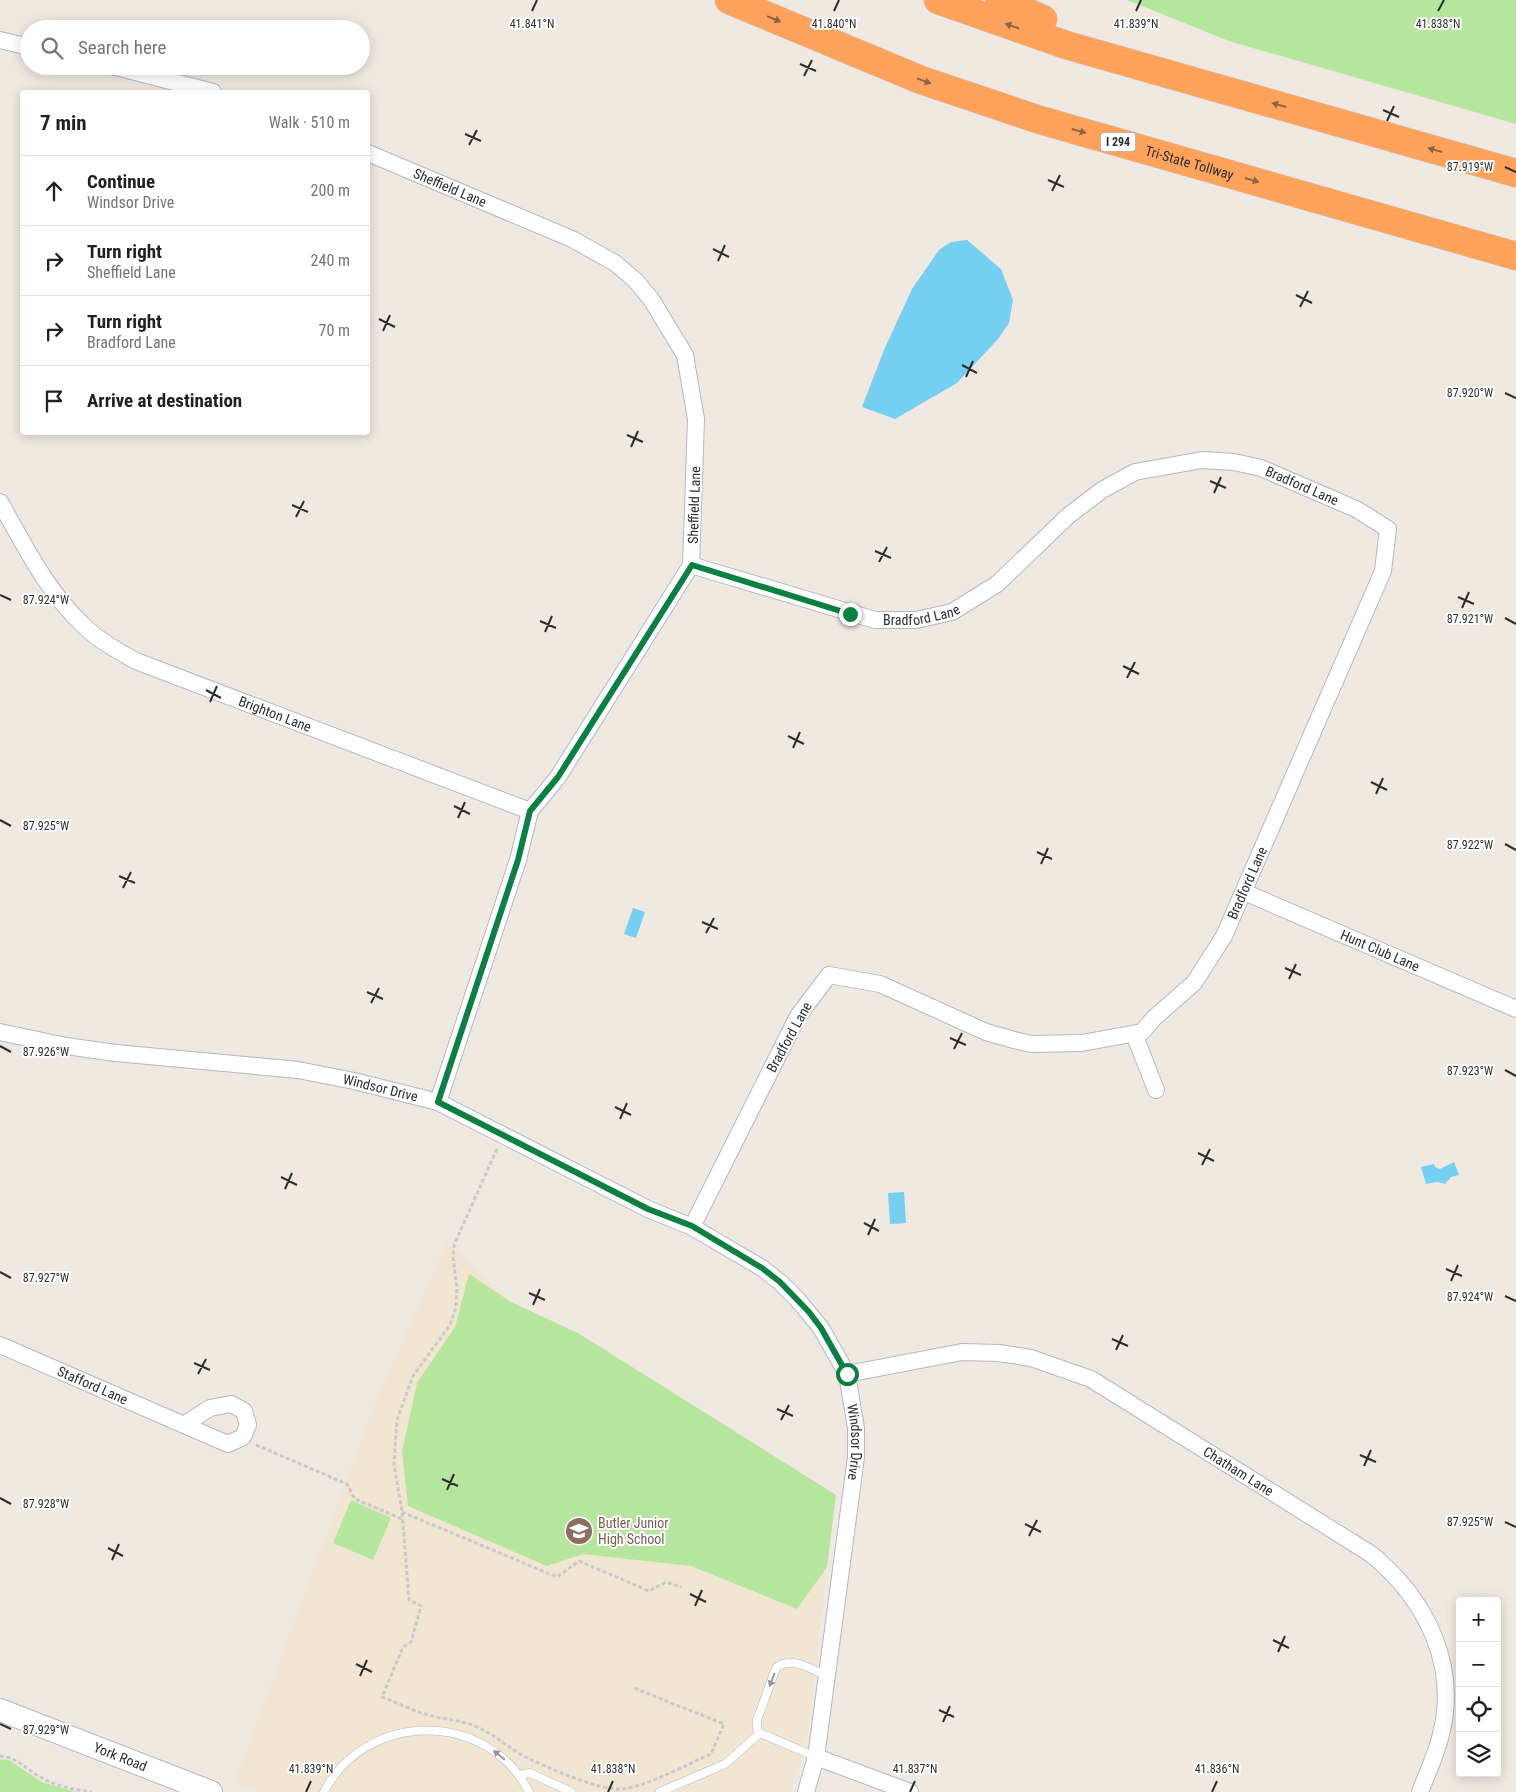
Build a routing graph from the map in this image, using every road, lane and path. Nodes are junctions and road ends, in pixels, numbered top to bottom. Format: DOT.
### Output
graph roads {
  1 [pos="729,0"];
  2 [pos="938,0"];
  3 [pos="999,0"];
  4 [pos="0,40"];
  5 [pos="20,45"];
  6 [pos="147,75"];
  7 [pos="205,90"];
  8 [pos="1226,90"];
  9 [pos="370,154"];
  10 [pos="1516,173"];
  11 [pos="1516,256"];
  12 [pos="0,502"];
  13 [pos="692,565"];
  14 [pos="530,811"];
  15 [pos="1244,892"];
  16 [pos="1516,1009"];
  17 [pos="0,1032"];
  18 [pos="1134,1034"];
  19 [pos="1156,1090"];
  20 [pos="438,1102"];
  21 [pos="503,1135"];
  22 [pos="692,1226"];
  23 [pos="0,1345"];
  24 [pos="847,1374"];
  25 [pos="185,1424"];
  26 [pos="243,1437"];
  27 [pos="402,1512"];
  28 [pos="402,1519"];
  29 [pos="681,1588"];
  30 [pos="826,1675"];
  31 [pos="634,1688"];
  32 [pos="0,1710"];
  33 [pos="760,1733"];
  34 [pos="0,1756"];
  35 [pos="816,1757"];
  36 [pos="519,1775"];
  37 [pos="92,1792"];
  38 [pos="211,1792"];
  39 [pos="324,1792"];
  40 [pos="529,1792"];
  41 [pos="571,1792"];
  42 [pos="660,1792"];
  43 [pos="806,1792"];
  44 [pos="910,1792"];
  45 [pos="1420,1792"];
  1 -- 11 [label="highway, Tri-State Tollway / I 294, one-way"];
  8 -- 2 [label="highway, one-way"];
  3 -- 8 [label="highway"];
  4 -- 5 [label="street"];
  6 -- 7 [label="street"];
  10 -- 8 [label="highway, one-way"];
  9 -- 13 [label="street, Sheffield Lane"];
  12 -- 14 [label="street, Brighton Lane"];
  13 -- 14 [label="street"];
  13 -- 15 [label="street, Bradford Lane"];
  14 -- 20 [label="street"];
  15 -- 16 [label="street, Hunt Club Lane"];
  15 -- 18 [label="street, Bradford Lane"];
  17 -- 20 [label="street, Windsor Drive"];
  18 -- 19 [label="street"];
  18 -- 22 [label="street, Bradford Lane"];
  20 -- 21 [label="street, Windsor Drive"];
  21 -- 22 [label="street, Windsor Drive"];
  21 -- 27 [label="path"];
  22 -- 24 [label="street, Windsor Drive"];
  23 -- 25 [label="street, Stafford Lane"];
  24 -- 30 [label="street, Windsor Drive"];
  24 -- 45 [label="street, Chatham Lane"];
  25 -- 26 [label="street, Stafford Lane"];
  25 -- 26 [label="street"];
  26 -- 28 [label="path"];
  27 -- 28 [label="path"];
  27 -- 29 [label="path"];
  28 -- 31 [label="path"];
  30 -- 33 [label="lane, one-way"];
  30 -- 35 [label="street, Windsor Drive"];
  32 -- 38 [label="main road, York Road"];
  33 -- 35 [label="lane"];
  33 -- 42 [label="lane"];
  34 -- 37 [label="path"];
  35 -- 43 [label="street, Windsor Drive"];
  35 -- 44 [label="street"];
  36 -- 39 [label="lane, one-way"];
  36 -- 40 [label="lane"];
  36 -- 41 [label="lane"];
}
